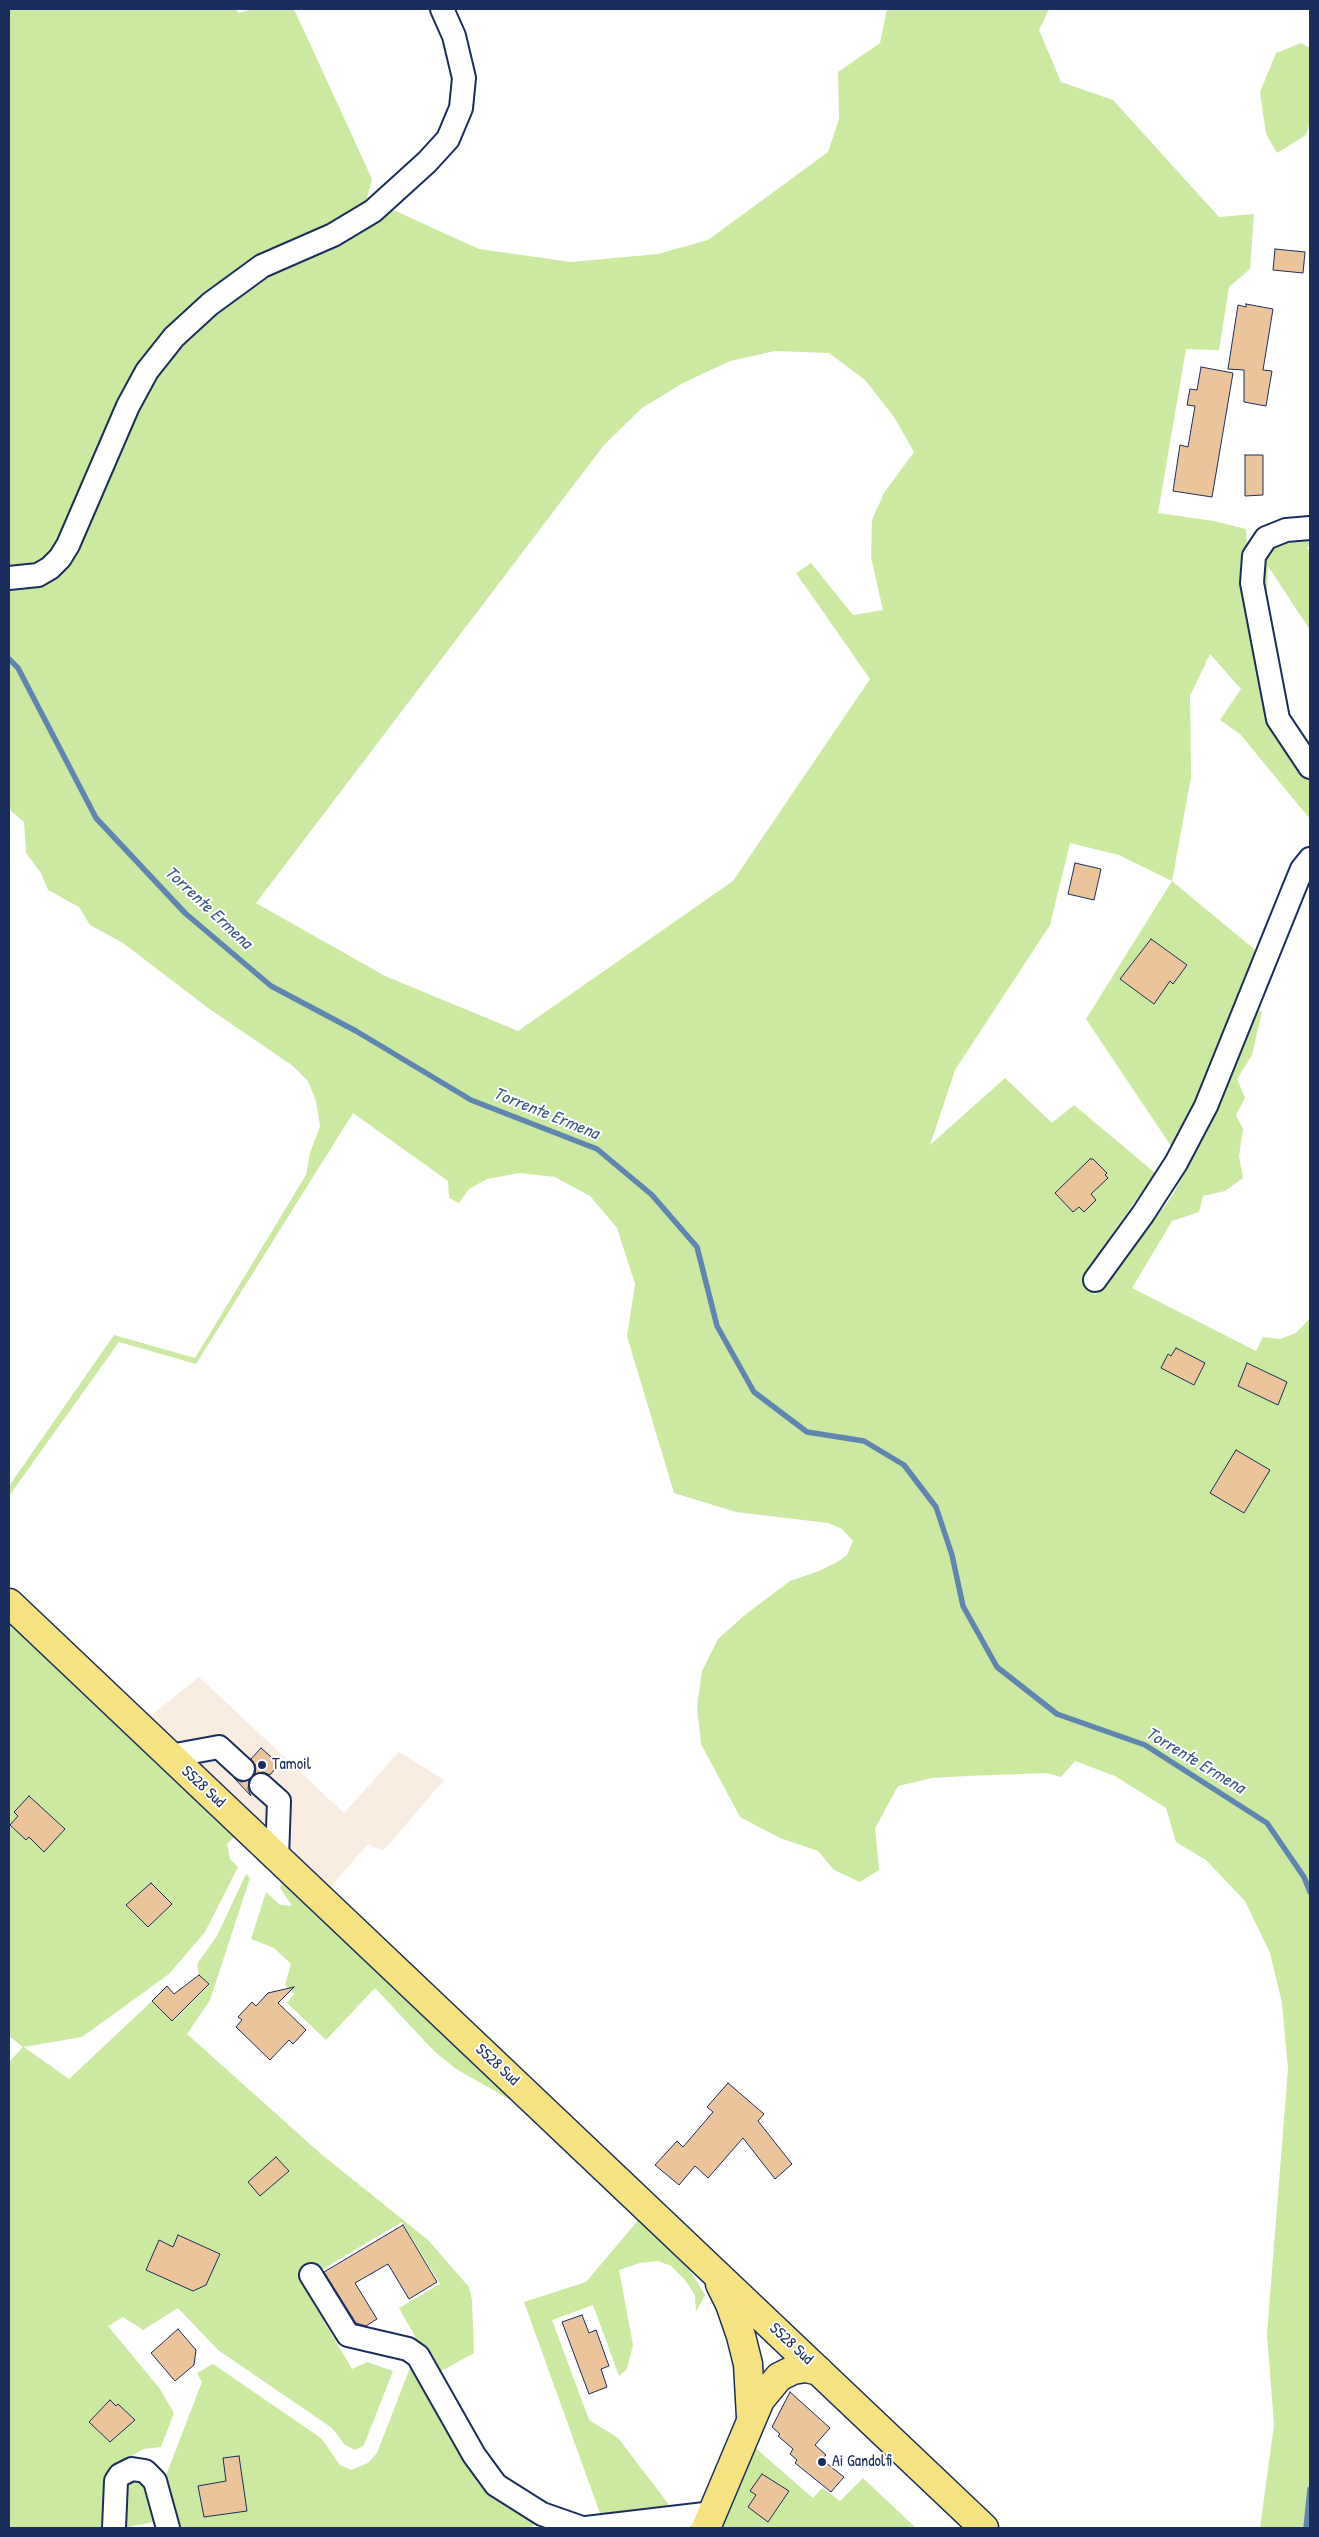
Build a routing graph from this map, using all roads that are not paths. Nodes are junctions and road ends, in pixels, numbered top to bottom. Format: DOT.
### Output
graph roads {
  1 [pos="442,9"];
  2 [pos="1310,528"];
  3 [pos="9,578"];
  4 [pos="1310,767"];
  5 [pos="1310,859"];
  6 [pos="1095,1280"];
  7 [pos="9,1603"];
  8 [pos="170,1756"];
  9 [pos="243,1769"];
  10 [pos="261,1785"];
  11 [pos="277,1858"];
  12 [pos="713,2270"];
  13 [pos="310,2275"];
  14 [pos="782,2336"];
  15 [pos="748,2364"];
  16 [pos="820,2371"];
  17 [pos="779,2377"];
  18 [pos="751,2417"];
  19 [pos="710,2520"];
  20 [pos="114,2528"];
  21 [pos="168,2528"];
  22 [pos="582,2528"];
  23 [pos="586,2528"];
  24 [pos="984,2528"];
  1 -- 3 [label="street"];
  2 -- 4 [label="street"];
  5 -- 6 [label="street"];
  7 -- 8 [label="main road, SS28 Sud"];
  8 -- 9 [label="street"];
  8 -- 11 [label="main road, SS28 Sud"];
  10 -- 11 [label="street"];
  11 -- 12 [label="main road, SS28 Sud"];
  12 -- 14 [label="main road, SS28 Sud"];
  12 -- 15 [label="main road"];
  13 -- 22 [label="street"];
  14 -- 15 [label="main road"];
  14 -- 16 [label="main road, SS28 Sud"];
  14 -- 17 [label="main road"];
  15 -- 18 [label="main road"];
  16 -- 17 [label="main road"];
  16 -- 24 [label="main road, SS28 Sud"];
  17 -- 18 [label="main road"];
  18 -- 19 [label="main road"];
  19 -- 23 [label="street"];
  20 -- 21 [label="street"];
}
